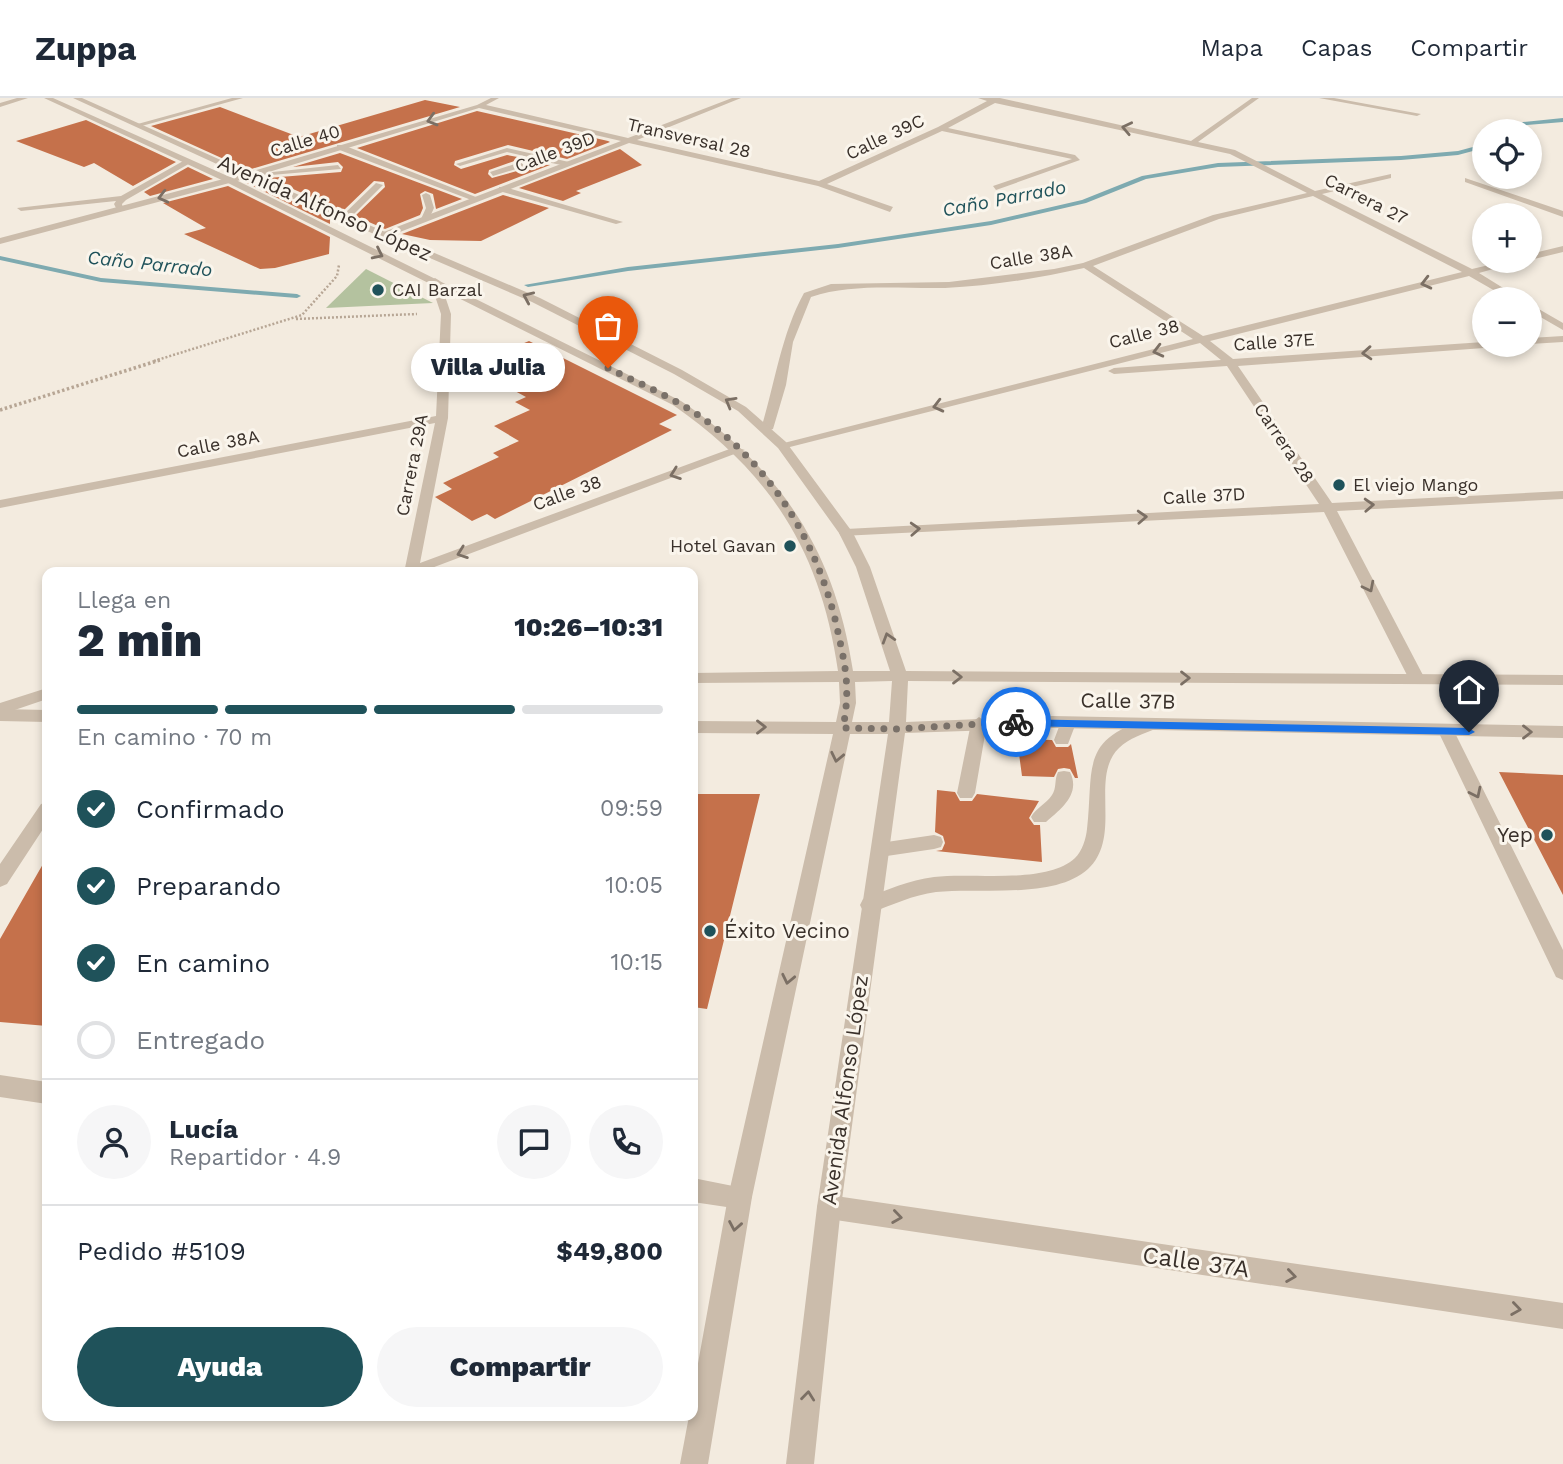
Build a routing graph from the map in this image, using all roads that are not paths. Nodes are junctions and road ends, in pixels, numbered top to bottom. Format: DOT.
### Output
graph roads {
  1 [pos="25,98"];
  2 [pos="47,98"];
  3 [pos="76,98"];
  4 [pos="240,98"];
  5 [pos="474,98"];
  6 [pos="496,98"];
  7 [pos="738,98"];
  8 [pos="981,98"];
  9 [pos="1256,98"];
  10 [pos="1322,98"];
  11 [pos="997,99"];
  12 [pos="482,104"];
  13 [pos="0,105"];
  14 [pos="1417,114"];
  15 [pos="138,125"];
  16 [pos="941,129"];
  17 [pos="629,139"];
  18 [pos="1194,142"];
  19 [pos="338,152"];
  20 [pos="542,158"];
  21 [pos="188,162"];
  22 [pos="460,164"];
  23 [pos="566,164"];
  24 [pos="338,167"];
  25 [pos="493,174"];
  26 [pos="249,175"];
  27 [pos="1388,176"];
  28 [pos="229,180"];
  29 [pos="1468,180"];
  30 [pos="820,184"];
  31 [pos="379,186"];
  32 [pos="996,188"];
  33 [pos="502,190"];
  34 [pos="1318,194"];
  35 [pos="426,195"];
  36 [pos="477,198"];
  37 [pos="122,203"];
  38 [pos="21,208"];
  39 [pos="890,209"];
  40 [pos="1563,214"];
  41 [pos="346,217"];
  42 [pos="425,219"];
  43 [pos="620,222"];
  44 [pos="384,236"];
  45 [pos="0,241"];
  46 [pos="1563,249"];
  47 [pos="1542,254"];
  48 [pos="1086,265"];
  49 [pos="1470,272"];
  50 [pos="435,281"];
  51 [pos="1496,287"];
  52 [pos="1542,314"];
  53 [pos="1563,327"];
  54 [pos="1563,339"];
  55 [pos="1202,340"];
  56 [pos="1542,340"];
  57 [pos="1472,346"];
  58 [pos="1230,362"];
  59 [pos="1066,374"];
  60 [pos="442,418"];
  61 [pos="767,429"];
  62 [pos="782,445"];
  63 [pos="739,450"];
  64 [pos="1563,495"];
  65 [pos="0,504"];
  66 [pos="1328,507"];
  67 [pos="846,533"];
  68 [pos="411,567"];
  69 [pos="423,567"];
  70 [pos="900,676"];
  71 [pos="848,677"];
  72 [pos="698,678"];
  73 [pos="1417,679"];
  74 [pos="1563,680"];
  75 [pos="42,695"];
  76 [pos="0,709"];
  77 [pos="0,715"];
  78 [pos="42,716"];
  79 [pos="979,723"];
  80 [pos="1068,723"];
  81 [pos="1152,724"];
  82 [pos="698,727"];
  83 [pos="843,728"];
  84 [pos="897,729"];
  85 [pos="1446,732"];
  86 [pos="1563,732"];
  87 [pos="1062,740"];
  88 [pos="1064,777"];
  89 [pos="966,793"];
  90 [pos="42,816"];
  91 [pos="1040,817"];
  92 [pos="934,842"];
  93 [pos="880,850"];
  94 [pos="0,879"];
  95 [pos="870,905"];
  96 [pos="1563,971"];
  97 [pos="0,1086"];
  98 [pos="42,1092"];
  99 [pos="698,1191"];
  100 [pos="740,1197"];
  101 [pos="829,1208"];
  102 [pos="1563,1316"];
  103 [pos="694,1464"];
  104 [pos="800,1464"];
  1 -- 13 [label="street"];
  2 -- 21 [label="street, Avenida Alfonso López"];
  3 -- 15 [label="street, Avenida Alfonso López"];
  4 -- 15 [label="street"];
  5 -- 12 [label="street, Transversal 28"];
  6 -- 12 [label="street, Calle 40"];
  7 -- 17 [label="street, Calle 39D"];
  8 -- 11 [label="street, Carrera 27"];
  9 -- 18 [label="street"];
  10 -- 14 [label="street"];
  11 -- 16 [label="street, Calle 39C"];
  18 -- 11 [label="street, Carrera 27, one-way"];
  12 -- 17 [label="street, Transversal 28"];
  12 -- 19 [label="street, Calle 40, one-way"];
  15 -- 26 [label="street, Avenida Alfonso López"];
  16 -- 30 [label="street, Calle 39C"];
  16 -- 32 [label="street"];
  17 -- 23 [label="street, Calle 39D"];
  17 -- 30 [label="street, Transversal 28"];
  18 -- 34 [label="street, Carrera 27"];
  19 -- 26 [label="street, Calle 40"];
  19 -- 36 [label="street"];
  20 -- 22 [label="street"];
  20 -- 23 [label="street"];
  20 -- 25 [label="street"];
  21 -- 28 [label="street, Avenida Alfonso López"];
  21 -- 37 [label="street"];
  23 -- 33 [label="street, Calle 39D"];
  24 -- 26 [label="street"];
  26 -- 28 [label="street, Calle 40"];
  26 -- 41 [label="street, Avenida Alfonso López"];
  27 -- 34 [label="street, Calle 38A"];
  28 -- 37 [label="street, Calle 40, one-way"];
  28 -- 50 [label="street, Avenida Alfonso López, one-way"];
  29 -- 40 [label="street"];
  30 -- 39 [label="street, Transversal 28"];
  31 -- 41 [label="street"];
  33 -- 36 [label="street, Calle 39D"];
  33 -- 43 [label="street"];
  34 -- 48 [label="street, Calle 38A"];
  34 -- 49 [label="street, Carrera 27"];
  35 -- 42 [label="street"];
  36 -- 42 [label="street, Calle 39D"];
  37 -- 38 [label="street"];
  37 -- 45 [label="street, Calle 40"];
  41 -- 44 [label="street, Avenida Alfonso López"];
  42 -- 44 [label="street, Calle 39D"];
  61 -- 44 [label="street, Avenida Alfonso López, one-way"];
  46 -- 47 [label="street"];
  48 -- 55 [label="street, Carrera 28"];
  48 -- 61 [label="street, Calle 38A"];
  49 -- 51 [label="street, Carrera 27"];
  49 -- 55 [label="street, Calle 38, one-way"];
  50 -- 60 [label="street, Carrera 29A"];
  50 -- 63 [label="street, Avenida Alfonso López"];
  52 -- 53 [label="street"];
  54 -- 56 [label="street"];
  55 -- 58 [label="street, Carrera 28"];
  55 -- 59 [label="street, Calle 38, one-way"];
  57 -- 58 [label="street, Calle 37E, one-way"];
  58 -- 59 [label="street, Calle 37E"];
  58 -- 66 [label="street, Carrera 28"];
  59 -- 62 [label="street, Calle 38, one-way"];
  60 -- 65 [label="street, Calle 38A"];
  60 -- 68 [label="street, Carrera 29A"];
  61 -- 62 [label="street, Avenida Alfonso López"];
  62 -- 67 [label="street, Avenida Alfonso López"];
  63 -- 69 [label="street, Calle 38, one-way"];
  63 -- 71 [label="street, Avenida Alfonso López"];
  66 -- 64 [label="street, Calle 37D, one-way"];
  67 -- 66 [label="street, Calle 37D, one-way"];
  66 -- 73 [label="street, Carrera 28, one-way"];
  70 -- 67 [label="street, Avenida Alfonso López, one-way"];
  70 -- 71 [label="street, Calle 37B"];
  70 -- 73 [label="street, Calle 37B, one-way"];
  70 -- 84 [label="street, Avenida Alfonso López"];
  71 -- 72 [label="street, Calle 37B"];
  71 -- 83 [label="street, Avenida Alfonso López"];
  73 -- 74 [label="street, Calle 37B"];
  75 -- 76 [label="street"];
  77 -- 78 [label="street"];
  79 -- 80 [label="street, Calle 37B"];
  79 -- 84 [label="street, Calle 37B"];
  79 -- 89 [label="street"];
  80 -- 81 [label="street, Calle 37B"];
  80 -- 87 [label="street"];
  81 -- 85 [label="street, Calle 37B"];
  81 -- 95 [label="street"];
  82 -- 83 [label="street, Calle 37B, one-way"];
  83 -- 84 [label="street, Calle 37B"];
  83 -- 100 [label="street, Avenida Alfonso López, one-way"];
  84 -- 93 [label="street, Avenida Alfonso López"];
  85 -- 86 [label="street, Calle 37B, one-way"];
  85 -- 96 [label="street, one-way"];
  88 -- 91 [label="street"];
  90 -- 94 [label="street"];
  92 -- 93 [label="street"];
  93 -- 95 [label="street, Avenida Alfonso López"];
  95 -- 101 [label="street, Avenida Alfonso López"];
  97 -- 98 [label="street"];
  99 -- 100 [label="street"];
  100 -- 103 [label="street, Avenida Alfonso López, one-way"];
  101 -- 102 [label="street, Calle 37A, one-way"];
  104 -- 101 [label="street, Avenida Alfonso López, one-way"];
}
